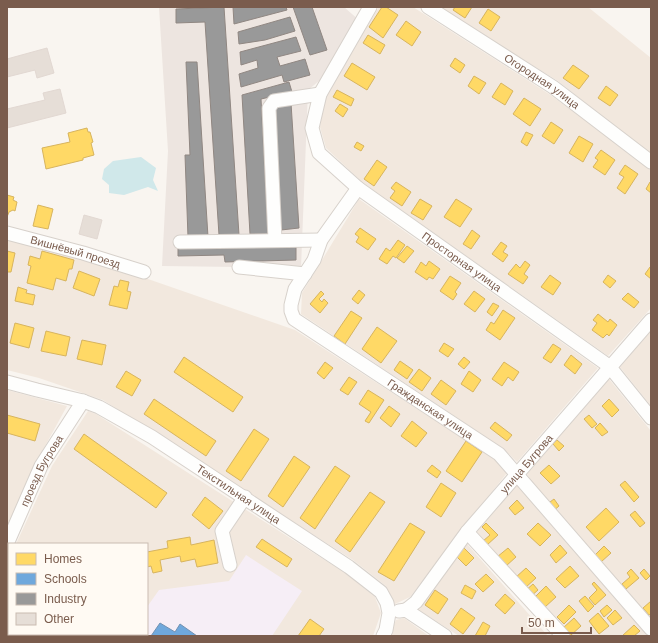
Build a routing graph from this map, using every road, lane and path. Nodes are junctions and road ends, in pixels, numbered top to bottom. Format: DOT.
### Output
graph roads {
  1 [pos="370,7"];
  2 [pos="428,7"];
  3 [pos="320,94"];
  4 [pos="651,162"];
  5 [pos="358,188"];
  6 [pos="7,233"];
  7 [pos="275,240"];
  8 [pos="321,240"];
  9 [pos="180,242"];
  10 [pos="238,267"];
  11 [pos="144,272"];
  12 [pos="305,274"];
  13 [pos="651,320"];
  14 [pos="609,366"];
  15 [pos="7,382"];
  16 [pos="84,401"];
  17 [pos="651,418"];
  18 [pos="517,474"];
  19 [pos="245,498"];
  20 [pos="467,532"];
  21 [pos="7,544"];
  22 [pos="230,565"];
  23 [pos="406,610"];
  24 [pos="389,613"];
  25 [pos="651,629"];
  26 [pos="382,636"];
  27 [pos="446,636"];
  28 [pos="563,636"];
  1 -- 3 [label="street"];
  2 -- 4 [label="street, Огородная улица"];
  3 -- 5 [label="street, Просторная улица"];
  3 -- 7 [label="street"];
  5 -- 8 [label="street, Гражданская улица"];
  5 -- 14 [label="street, Просторная улица"];
  6 -- 11 [label="street, Вишнёвый проезд"];
  7 -- 8 [label="street"];
  7 -- 9 [label="street"];
  8 -- 12 [label="street, Гражданская улица"];
  10 -- 12 [label="street"];
  12 -- 18 [label="street, Гражданская улица"];
  13 -- 14 [label="street, улица Бугрова"];
  14 -- 17 [label="street, Просторная улица"];
  14 -- 18 [label="street, улица Бугрова"];
  15 -- 16 [label="street, Текстильная улица"];
  16 -- 19 [label="street, Текстильная улица"];
  16 -- 21 [label="street, проезд Бугрова"];
  18 -- 20 [label="street, улица Бугрова"];
  18 -- 25 [label="street, Гражданская улица"];
  19 -- 22 [label="street"];
  19 -- 24 [label="street, Текстильная улица"];
  20 -- 23 [label="street, улица Бугрова"];
  20 -- 28 [label="street"];
  23 -- 24 [label="street"];
  23 -- 27 [label="street"];
  24 -- 26 [label="street"];
}
